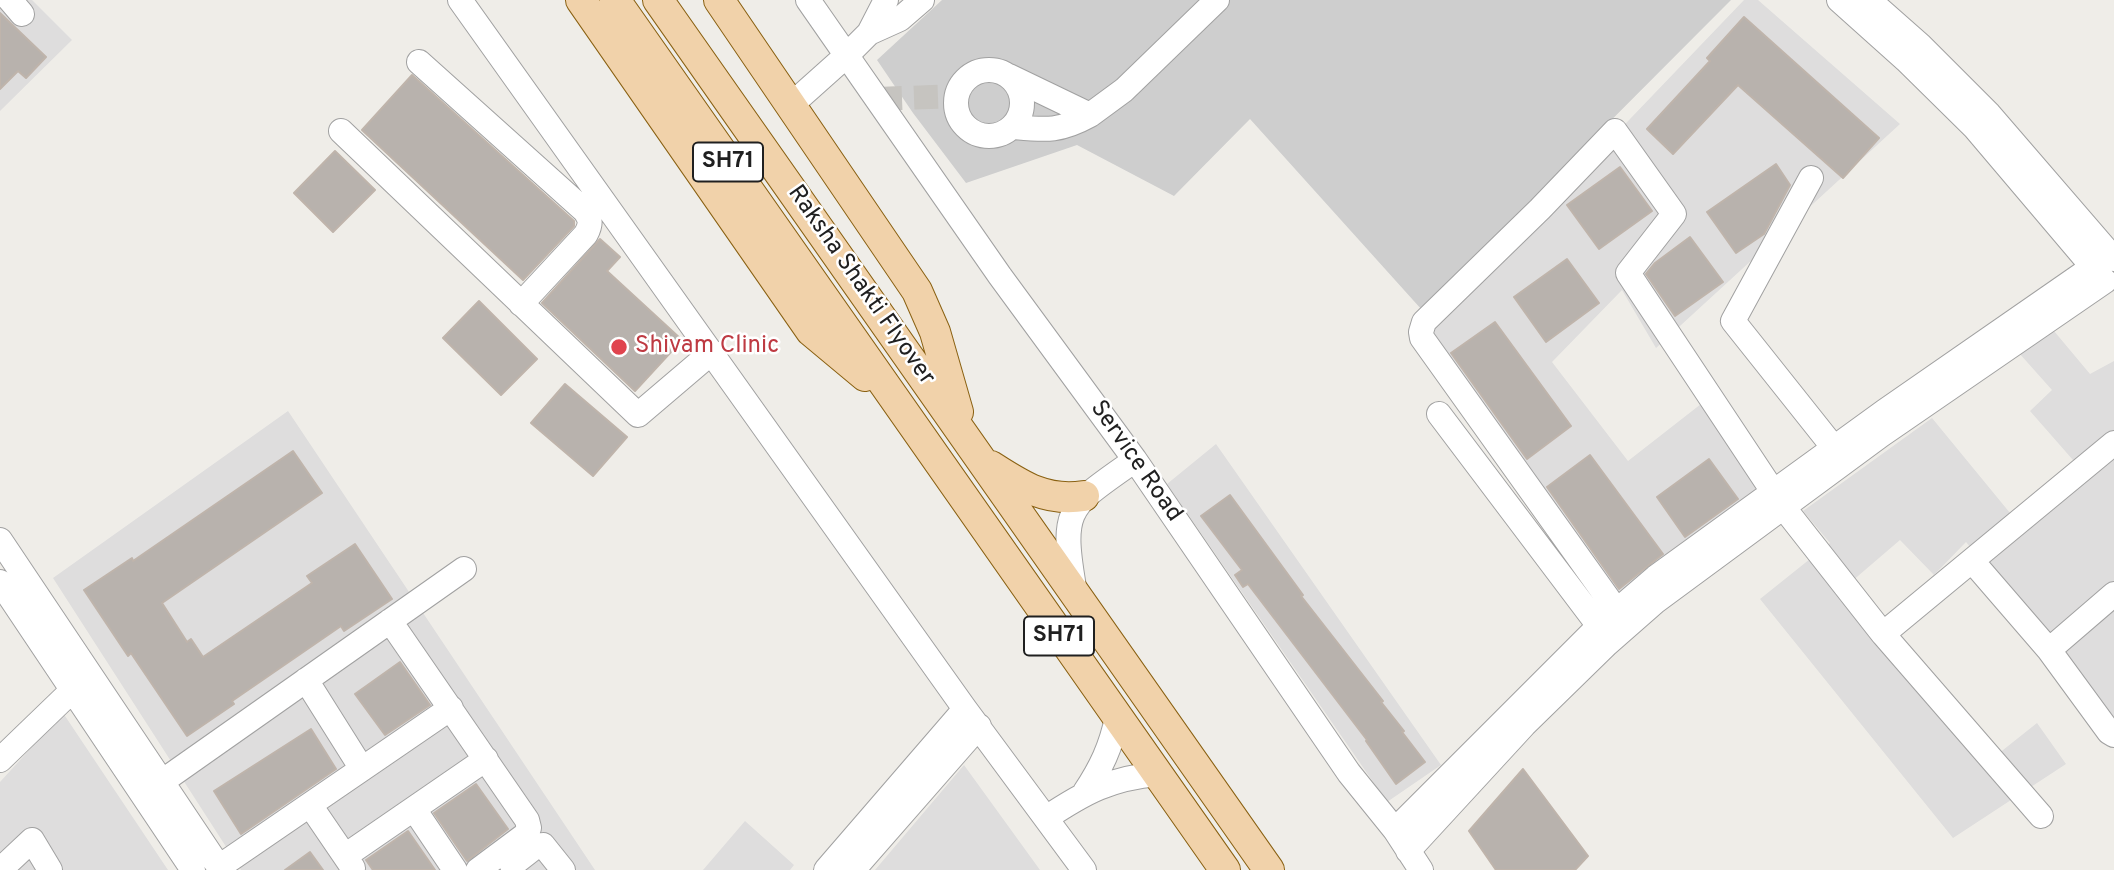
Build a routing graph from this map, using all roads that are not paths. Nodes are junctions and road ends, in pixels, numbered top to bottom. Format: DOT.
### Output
graph roads {
  1 [pos="460,0"];
  2 [pos="581,0"];
  3 [pos="615,0"];
  4 [pos="658,0"];
  5 [pos="719,0"];
  6 [pos="808,0"];
  7 [pos="886,0"];
  8 [pos="922,0"];
  9 [pos="1217,0"];
  10 [pos="1839,0"];
  11 [pos="1869,0"];
  12 [pos="869,33"];
  13 [pos="847,55"];
  14 [pos="419,62"];
  15 [pos="1009,76"];
  16 [pos="791,105"];
  17 [pos="1090,115"];
  18 [pos="1013,127"];
  19 [pos="341,131"];
  20 [pos="1811,177"];
  21 [pos="2107,275"];
  22 [pos="522,304"];
  23 [pos="712,352"];
  24 [pos="894,401"];
  25 [pos="1439,414"];
  26 [pos="965,435"];
  27 [pos="2114,443"];
  28 [pos="1834,448"];
  29 [pos="982,460"];
  30 [pos="1135,460"];
  31 [pos="1084,496"];
  32 [pos="1779,501"];
  33 [pos="0,540"];
  34 [pos="1973,562"];
  35 [pos="464,569"];
  36 [pos="0,582"];
  37 [pos="2114,593"];
  38 [pos="1075,594"];
  39 [pos="1608,618"];
  40 [pos="390,621"];
  41 [pos="1883,634"];
  42 [pos="2049,650"];
  43 [pos="306,680"];
  44 [pos="81,682"];
  45 [pos="451,708"];
  46 [pos="972,717"];
  47 [pos="1117,718"];
  48 [pos="1518,718"];
  49 [pos="2114,735"];
  50 [pos="486,759"];
  51 [pos="0,760"];
  52 [pos="362,769"];
  53 [pos="1158,774"];
  54 [pos="152,788"];
  55 [pos="1085,792"];
  56 [pos="310,805"];
  57 [pos="414,809"];
  58 [pos="2041,816"];
  59 [pos="1046,818"];
  60 [pos="1408,850"];
  61 [pos="858,854"];
  62 [pos="350,863"];
  63 [pos="220,868"];
  64 [pos="0,870"];
  65 [pos="50,870"];
  66 [pos="193,870"];
  67 [pos="455,870"];
  68 [pos="478,870"];
  69 [pos="506,870"];
  70 [pos="563,870"];
  71 [pos="826,870"];
  72 [pos="1084,870"];
  73 [pos="1224,870"];
  74 [pos="1269,870"];
  1 -- 23 [label="street"];
  2 -- 24 [label="main road"];
  3 -- 24 [label="main road, Raksha Shakti Flyover / SH71"];
  4 -- 26 [label="main road, Raksha Shakti Flyover / SH71"];
  5 -- 16 [label="main road"];
  6 -- 13 [label="street, Service Road"];
  7 -- 12 [label="street"];
  8 -- 12 [label="street"];
  9 -- 17 [label="street"];
  10 -- 21 [label="street"];
  11 -- 21 [label="street"];
  12 -- 13 [label="street"];
  13 -- 16 [label="street"];
  13 -- 30 [label="street, Service Road"];
  14 -- 22 [label="street"];
  15 -- 17 [label="street"];
  15 -- 18 [label="street"];
  15 -- 18 [label="street"];
  16 -- 26 [label="main road"];
  17 -- 18 [label="street"];
  19 -- 22 [label="street"];
  20 -- 28 [label="street"];
  21 -- 28 [label="street"];
  21 -- 32 [label="street"];
  22 -- 23 [label="street"];
  23 -- 46 [label="street"];
  24 -- 47 [label="main road, SH71"];
  25 -- 39 [label="street"];
  26 -- 29 [label="main road, SH71"];
  27 -- 34 [label="street"];
  28 -- 32 [label="street"];
  29 -- 31 [label="main road"];
  29 -- 38 [label="main road, SH71"];
  30 -- 31 [label="street"];
  30 -- 60 [label="street, Service Road"];
  31 -- 38 [label="street"];
  32 -- 39 [label="street"];
  32 -- 39 [label="street"];
  32 -- 41 [label="street"];
  32 -- 48 [label="street"];
  33 -- 44 [label="street"];
  34 -- 41 [label="street"];
  34 -- 42 [label="street"];
  35 -- 40 [label="street"];
  36 -- 44 [label="street"];
  37 -- 42 [label="street"];
  38 -- 74 [label="main road, SH71"];
  39 -- 48 [label="street"];
  40 -- 43 [label="street"];
  40 -- 45 [label="street"];
  41 -- 58 [label="street"];
  42 -- 49 [label="street"];
  43 -- 52 [label="street"];
  43 -- 54 [label="street"];
  44 -- 51 [label="street"];
  44 -- 54 [label="street"];
  45 -- 50 [label="street"];
  45 -- 52 [label="street"];
  46 -- 59 [label="street"];
  46 -- 61 [label="street"];
  47 -- 53 [label="main road, SH71"];
  47 -- 55 [label="street"];
  48 -- 60 [label="street"];
  50 -- 57 [label="street"];
  50 -- 68 [label="street"];
  52 -- 56 [label="street"];
  53 -- 55 [label="street"];
  53 -- 73 [label="main road, SH71"];
  54 -- 63 [label="street"];
  54 -- 66 [label="street"];
  55 -- 59 [label="street"];
  56 -- 62 [label="street"];
  56 -- 63 [label="street"];
  57 -- 62 [label="street"];
  57 -- 67 [label="street"];
  59 -- 72 [label="street"];
  61 -- 71 [label="street"];
  64 -- 65 [label="street"];
  69 -- 70 [label="street"];
}
